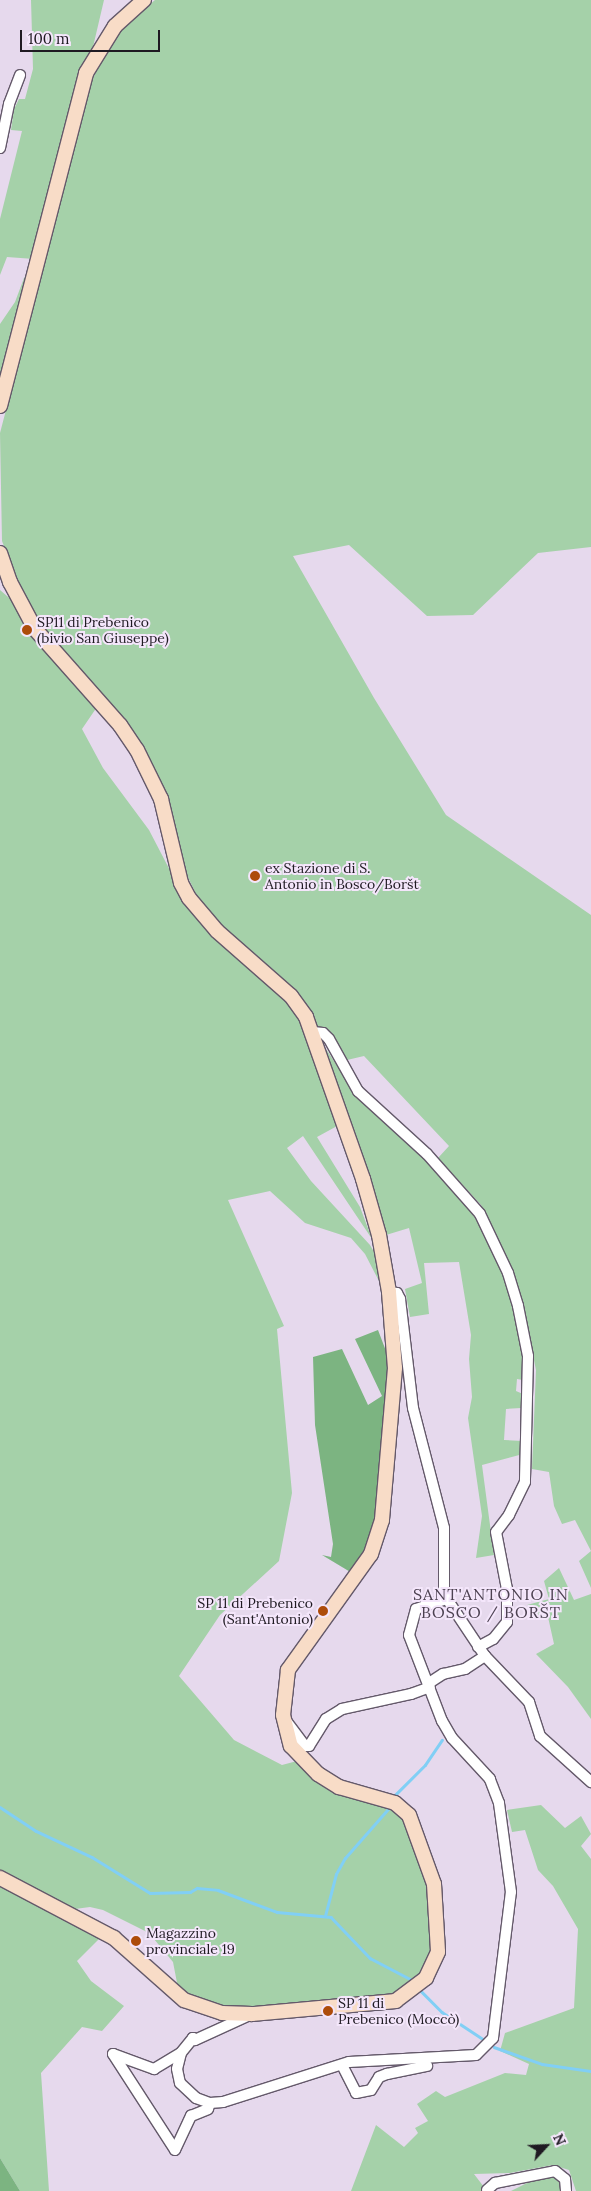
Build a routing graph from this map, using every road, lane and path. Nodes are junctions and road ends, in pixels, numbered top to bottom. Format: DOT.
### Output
graph roads {
  1 [pos="144,0"];
  2 [pos="20,75"];
  3 [pos="0,148"];
  4 [pos="0,406"];
  5 [pos="0,553"];
  6 [pos="5,581"];
  7 [pos="313,1032"];
  8 [pos="389,1292"];
  9 [pos="447,1599"];
  10 [pos="478,1647"];
  11 [pos="485,1656"];
  12 [pos="430,1685"];
  13 [pos="282,1715"];
  14 [pos="591,1782"];
  15 [pos="0,1878"];
  16 [pos="252,2014"];
  17 [pos="181,2053"];
  18 [pos="455,2058"];
  19 [pos="342,2065"];
  20 [pos="210,2103"];
  21 [pos="487,2190"];
  22 [pos="566,2191"];
  1 -- 4 [label="main road"];
  2 -- 3 [label="street"];
  5 -- 6 [label="main road"];
  6 -- 7 [label="main road"];
  7 -- 8 [label="main road"];
  7 -- 10 [label="street"];
  8 -- 9 [label="street"];
  8 -- 13 [label="main road"];
  9 -- 10 [label="street"];
  9 -- 12 [label="street"];
  10 -- 11 [label="street"];
  11 -- 12 [label="street"];
  11 -- 14 [label="street"];
  12 -- 13 [label="street"];
  12 -- 18 [label="street"];
  13 -- 16 [label="main road"];
  15 -- 16 [label="main road"];
  16 -- 17 [label="street"];
  17 -- 20 [label="street"];
  17 -- 20 [label="street"];
  18 -- 19 [label="street"];
  18 -- 19 [label="street"];
  19 -- 20 [label="street"];
  21 -- 22 [label="street"];
}
